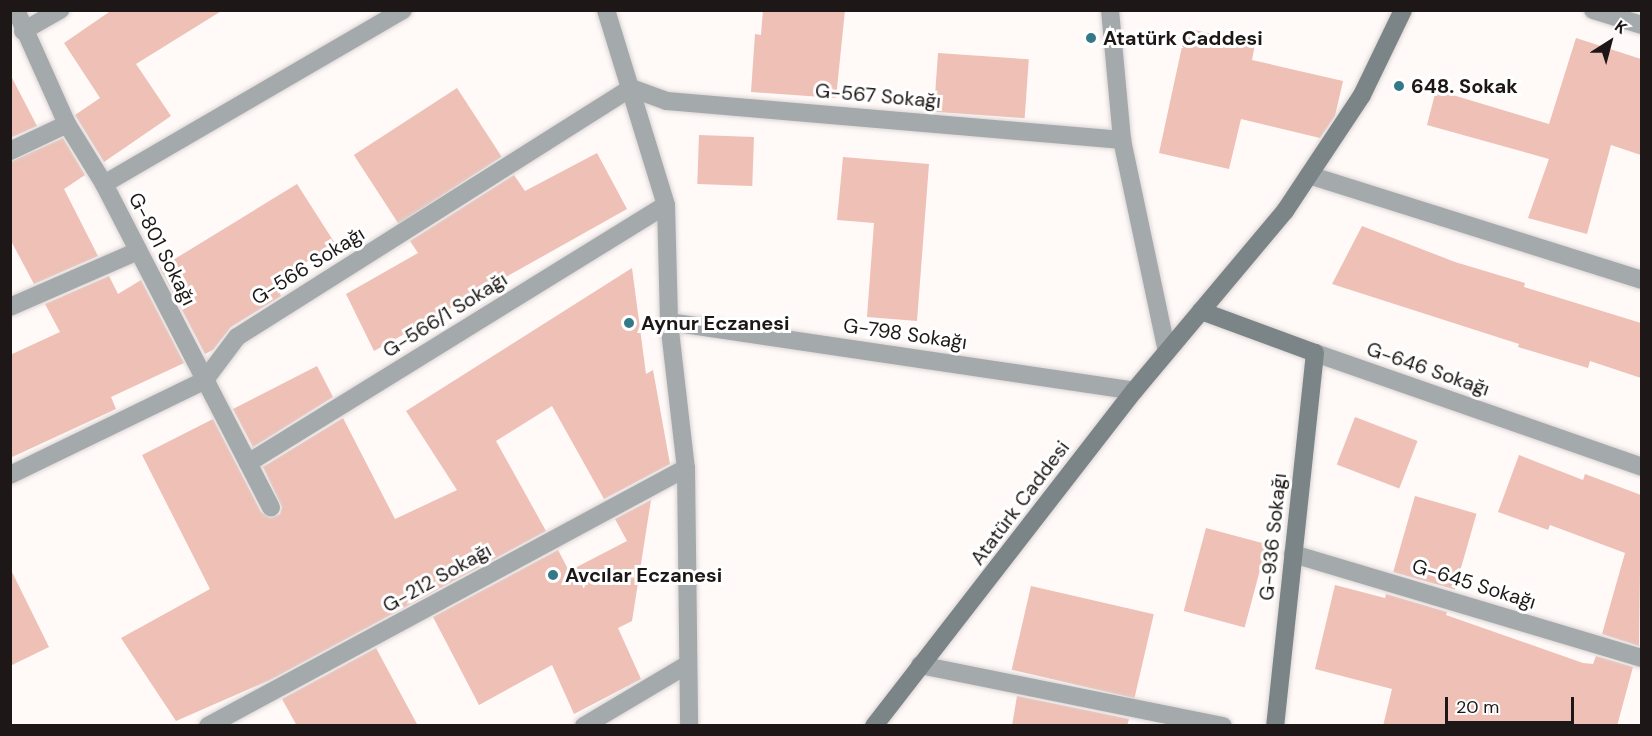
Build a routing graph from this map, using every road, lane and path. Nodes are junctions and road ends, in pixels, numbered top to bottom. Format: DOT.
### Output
graph roads {
  1 [pos="16,10"];
  2 [pos="60,10"];
  3 [pos="403,10"];
  4 [pos="606,10"];
  5 [pos="1110,10"];
  6 [pos="1403,10"];
  7 [pos="1593,10"];
  8 [pos="1641,25"];
  9 [pos="23,31"];
  10 [pos="631,88"];
  11 [pos="67,124"];
  12 [pos="1122,140"];
  13 [pos="10,151"];
  14 [pos="1309,175"];
  15 [pos="104,184"];
  16 [pos="666,205"];
  17 [pos="138,251"];
  18 [pos="1641,280"];
  19 [pos="10,307"];
  20 [pos="1201,310"];
  21 [pos="669,322"];
  22 [pos="1167,351"];
  23 [pos="1315,353"];
  24 [pos="204,381"];
  25 [pos="1134,391"];
  26 [pos="248,463"];
  27 [pos="1641,467"];
  28 [pos="686,468"];
  29 [pos="10,475"];
  30 [pos="270,507"];
  31 [pos="1293,554"];
  32 [pos="1641,658"];
  33 [pos="920,665"];
  34 [pos="685,666"];
  35 [pos="208,726"];
  36 [pos="584,726"];
  37 [pos="689,726"];
  38 [pos="874,726"];
  39 [pos="1223,726"];
  40 [pos="1275,726"];
  1 -- 9 [label="street, G-801 Sokağı"];
  2 -- 9 [label="street"];
  3 -- 15 [label="street"];
  4 -- 10 [label="street"];
  5 -- 12 [label="street"];
  6 -- 14 [label="street, Atatürk Caddesi"];
  7 -- 8 [label="street"];
  9 -- 11 [label="street, G-801 Sokağı"];
  10 -- 12 [label="street, G-567 Sokağı"];
  10 -- 16 [label="street"];
  10 -- 24 [label="street, G-566 Sokağı"];
  11 -- 13 [label="street"];
  11 -- 15 [label="street, G-801 Sokağı"];
  12 -- 22 [label="street"];
  14 -- 18 [label="street"];
  14 -- 20 [label="street, Atatürk Caddesi"];
  15 -- 17 [label="street, G-801 Sokağı"];
  16 -- 21 [label="street"];
  16 -- 26 [label="street, G-566/1 Sokağı"];
  17 -- 19 [label="street"];
  17 -- 24 [label="street, G-801 Sokağı"];
  20 -- 22 [label="street, Atatürk Caddesi"];
  20 -- 23 [label="street, G-646 Sokağı"];
  21 -- 25 [label="street, G-798 Sokağı"];
  21 -- 28 [label="street"];
  22 -- 25 [label="street, Atatürk Caddesi"];
  23 -- 27 [label="street, G-646 Sokağı"];
  23 -- 31 [label="street, G-936 Sokağı"];
  24 -- 26 [label="street, G-801 Sokağı"];
  24 -- 29 [label="street, G-566 Sokağı"];
  25 -- 33 [label="street, Atatürk Caddesi"];
  26 -- 30 [label="street, G-801 Sokağı"];
  28 -- 34 [label="street"];
  28 -- 35 [label="street, G-212 Sokağı"];
  31 -- 32 [label="street, G-645 Sokağı"];
  31 -- 40 [label="street, G-936 Sokağı"];
  33 -- 38 [label="street, Atatürk Caddesi"];
  33 -- 39 [label="street"];
  34 -- 36 [label="street"];
  34 -- 37 [label="street"];
}
